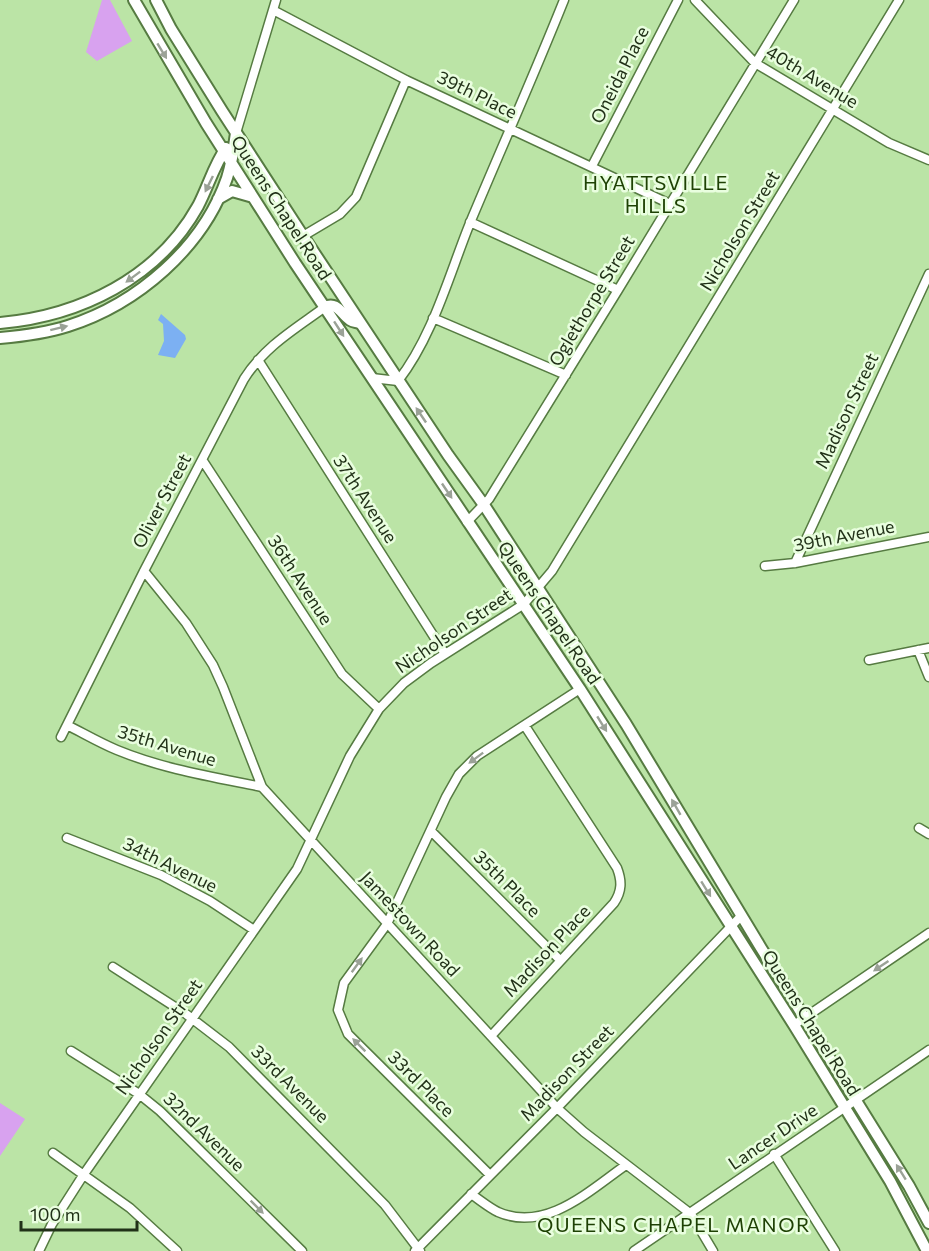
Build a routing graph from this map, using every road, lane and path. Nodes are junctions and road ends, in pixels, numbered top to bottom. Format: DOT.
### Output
graph roads {
  1 [pos="134,0"];
  2 [pos="156,0"];
  3 [pos="276,0"];
  4 [pos="564,0"];
  5 [pos="678,0"];
  6 [pos="695,0"];
  7 [pos="794,0"];
  8 [pos="899,0"];
  9 [pos="273,10"];
  10 [pos="755,63"];
  11 [pos="406,80"];
  12 [pos="834,109"];
  13 [pos="511,130"];
  14 [pos="236,133"];
  15 [pos="224,151"];
  16 [pos="929,159"];
  17 [pos="231,163"];
  18 [pos="592,166"];
  19 [pos="254,197"];
  20 [pos="218,199"];
  21 [pos="670,204"];
  22 [pos="470,222"];
  23 [pos="303,236"];
  24 [pos="185,249"];
  25 [pos="161,253"];
  26 [pos="929,274"];
  27 [pos="618,290"];
  28 [pos="325,307"];
  29 [pos="433,318"];
  30 [pos="0,323"];
  31 [pos="360,323"];
  32 [pos="0,338"];
  33 [pos="258,360"];
  34 [pos="566,375"];
  35 [pos="372,378"];
  36 [pos="398,381"];
  37 [pos="203,461"];
  38 [pos="484,505"];
  39 [pos="467,522"];
  40 [pos="929,537"];
  41 [pos="795,563"];
  42 [pos="765,566"];
  43 [pos="144,571"];
  44 [pos="538,589"];
  45 [pos="524,604"];
  46 [pos="929,648"];
  47 [pos="918,650"];
  48 [pos="445,654"];
  49 [pos="869,660"];
  50 [pos="929,677"];
  51 [pos="580,689"];
  52 [pos="379,709"];
  53 [pos="67,724"];
  54 [pos="525,726"];
  55 [pos="61,737"];
  56 [pos="262,787"];
  57 [pos="919,828"];
  58 [pos="431,831"];
  59 [pos="929,834"];
  60 [pos="67,838"];
  61 [pos="311,841"];
  62 [pos="741,915"];
  63 [pos="387,924"];
  64 [pos="730,927"];
  65 [pos="255,930"];
  66 [pos="929,933"];
  67 [pos="560,960"];
  68 [pos="113,967"];
  69 [pos="192,1018"];
  70 [pos="805,1018"];
  71 [pos="794,1025"];
  72 [pos="491,1036"];
  73 [pos="929,1050"];
  74 [pos="71,1051"];
  75 [pos="139,1094"];
  76 [pos="856,1100"];
  77 [pos="557,1108"];
  78 [pos="844,1109"];
  79 [pos="53,1153"];
  80 [pos="774,1155"];
  81 [pos="626,1165"];
  82 [pos="84,1174"];
  83 [pos="490,1175"];
  84 [pos="471,1194"];
  85 [pos="691,1214"];
  86 [pos="929,1223"];
  87 [pos="418,1250"];
  88 [pos="39,1251"];
  89 [pos="177,1251"];
  90 [pos="302,1251"];
  91 [pos="634,1251"];
  92 [pos="712,1251"];
  93 [pos="836,1251"];
  94 [pos="927,1251"];
  1 -- 15 [label="main road, Queens Chapel Road, one-way"];
  2 -- 14 [label="main road, Queens Chapel Road"];
  3 -- 9 [label="street"];
  4 -- 13 [label="street"];
  5 -- 18 [label="street, Oneida Place"];
  6 -- 10 [label="street, 40th Avenue"];
  7 -- 10 [label="street, Oglethorpe Street"];
  8 -- 12 [label="street, Nicholson Street"];
  9 -- 11 [label="street, 39th Place"];
  9 -- 14 [label="street"];
  10 -- 12 [label="street, 40th Avenue"];
  10 -- 21 [label="street, Oglethorpe Street"];
  11 -- 13 [label="street, 39th Place"];
  11 -- 23 [label="street"];
  12 -- 16 [label="street, 40th Avenue"];
  12 -- 44 [label="street, Nicholson Street"];
  13 -- 18 [label="street, 39th Place"];
  13 -- 22 [label="street"];
  14 -- 15 [label="main road"];
  14 -- 17 [label="main road"];
  14 -- 23 [label="main road, Queens Chapel Road"];
  15 -- 17 [label="main road, Queens Chapel Road"];
  15 -- 25 [label="main road, one-way"];
  17 -- 19 [label="main road, Queens Chapel Road"];
  17 -- 20 [label="main road"];
  18 -- 21 [label="street, 39th Place"];
  19 -- 20 [label="main road"];
  19 -- 28 [label="main road, Queens Chapel Road"];
  20 -- 24 [label="main road"];
  21 -- 27 [label="street, Oglethorpe Street"];
  22 -- 27 [label="street"];
  22 -- 29 [label="street"];
  23 -- 31 [label="main road, Queens Chapel Road"];
  24 -- 25 [label="main road"];
  32 -- 24 [label="main road, one-way"];
  25 -- 30 [label="main road, one-way"];
  26 -- 41 [label="street, Madison Street"];
  27 -- 34 [label="street, Oglethorpe Street"];
  28 -- 31 [label="main road"];
  28 -- 33 [label="street, Oliver Street"];
  28 -- 35 [label="main road, Queens Chapel Road, one-way"];
  29 -- 34 [label="street"];
  29 -- 36 [label="street"];
  31 -- 36 [label="main road, Queens Chapel Road"];
  33 -- 37 [label="street, Oliver Street"];
  33 -- 48 [label="street, 37th Avenue"];
  34 -- 38 [label="street, Oglethorpe Street"];
  35 -- 36 [label="street"];
  35 -- 39 [label="main road, Queens Chapel Road, one-way"];
  38 -- 36 [label="main road, Queens Chapel Road, one-way"];
  37 -- 43 [label="street, Oliver Street"];
  37 -- 52 [label="street, 36th Avenue"];
  38 -- 39 [label="street, Oglethorpe Street"];
  38 -- 44 [label="main road, Queens Chapel Road"];
  39 -- 45 [label="main road, Queens Chapel Road"];
  40 -- 41 [label="street, 39th Avenue"];
  41 -- 42 [label="street, 39th Avenue"];
  43 -- 53 [label="street, Oliver Street"];
  43 -- 56 [label="street, Jamestown Road"];
  44 -- 45 [label="street, Nicholson Street"];
  62 -- 44 [label="main road, Queens Chapel Road, one-way"];
  45 -- 48 [label="street, Nicholson Street"];
  45 -- 51 [label="main road, Queens Chapel Road"];
  46 -- 47 [label="street"];
  47 -- 49 [label="street"];
  47 -- 50 [label="street"];
  48 -- 52 [label="street, Nicholson Street"];
  51 -- 54 [label="street"];
  51 -- 64 [label="main road, Queens Chapel Road, one-way"];
  52 -- 61 [label="street, Nicholson Street"];
  53 -- 55 [label="street, Oliver Street"];
  53 -- 56 [label="street, 35th Avenue"];
  54 -- 58 [label="street, one-way"];
  54 -- 67 [label="street, Madison Place"];
  56 -- 61 [label="street, Jamestown Road"];
  57 -- 59 [label="street"];
  58 -- 63 [label="street"];
  58 -- 67 [label="street, 35th Place"];
  60 -- 65 [label="street, 34th Avenue"];
  61 -- 63 [label="street, Jamestown Road"];
  61 -- 65 [label="street, Nicholson Street"];
  62 -- 64 [label="street, Madison Street"];
  62 -- 70 [label="main road, Queens Chapel Road"];
  63 -- 72 [label="street, Jamestown Road"];
  83 -- 63 [label="street, 33rd Place, one-way"];
  64 -- 71 [label="main road, Queens Chapel Road"];
  64 -- 77 [label="street, Madison Street"];
  65 -- 69 [label="street, Nicholson Street"];
  66 -- 70 [label="street, one-way"];
  67 -- 72 [label="street, Madison Place"];
  68 -- 69 [label="street, 33rd Avenue"];
  69 -- 75 [label="street, Nicholson Street"];
  69 -- 87 [label="street, 33rd Avenue"];
  70 -- 71 [label="street"];
  70 -- 76 [label="main road, Queens Chapel Road"];
  71 -- 78 [label="main road, Queens Chapel Road"];
  72 -- 77 [label="street, Jamestown Road"];
  73 -- 76 [label="street, Lancer Drive"];
  74 -- 75 [label="street, 32nd Avenue"];
  75 -- 82 [label="street, Nicholson Street"];
  75 -- 90 [label="street, 32nd Avenue, one-way"];
  76 -- 78 [label="street, Lancer Drive"];
  86 -- 76 [label="main road, Queens Chapel Road, one-way"];
  77 -- 81 [label="street, Jamestown Road"];
  77 -- 83 [label="street, Madison Street"];
  78 -- 80 [label="street, Lancer Drive"];
  78 -- 94 [label="main road, Queens Chapel Road"];
  79 -- 82 [label="street"];
  80 -- 85 [label="street, Lancer Drive"];
  80 -- 93 [label="street"];
  81 -- 84 [label="street"];
  81 -- 85 [label="street, Jamestown Road"];
  82 -- 88 [label="street, Nicholson Street"];
  82 -- 89 [label="street"];
  83 -- 84 [label="street, Madison Street"];
  84 -- 87 [label="street, Madison Street"];
  85 -- 91 [label="street, Lancer Drive"];
  85 -- 92 [label="street, Jamestown Road"];
}
